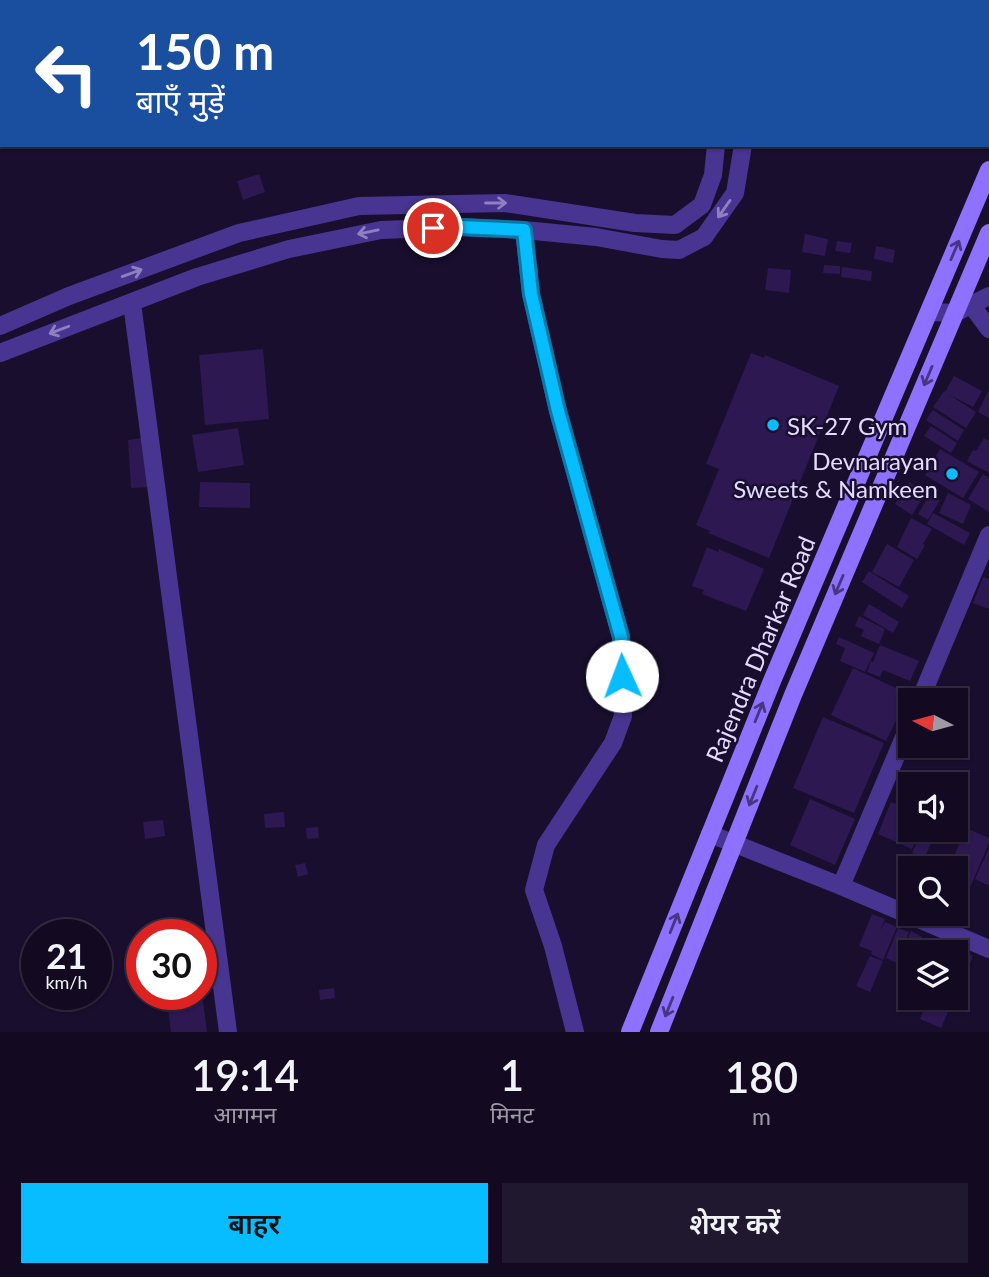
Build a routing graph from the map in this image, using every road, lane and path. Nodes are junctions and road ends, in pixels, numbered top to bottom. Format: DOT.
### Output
graph roads {
  1 [pos="716,147"];
  2 [pos="743,147"];
  3 [pos="989,170"];
  4 [pos="524,230"];
  5 [pos="989,233"];
  6 [pos="86,290"];
  7 [pos="989,296"];
  8 [pos="132,303"];
  9 [pos="972,306"];
  10 [pos="929,312"];
  11 [pos="955,313"];
  12 [pos="96,316"];
  13 [pos="0,326"];
  14 [pos="989,329"];
  15 [pos="0,353"];
  16 [pos="989,535"];
  17 [pos="924,688"];
  18 [pos="898,751"];
  19 [pos="710,834"];
  20 [pos="734,843"];
  21 [pos="841,886"];
  22 [pos="989,949"];
  23 [pos="228,1032"];
  24 [pos="575,1032"];
  25 [pos="630,1032"];
  26 [pos="659,1032"];
  6 -- 1 [label="street, one-way"];
  2 -- 4 [label="street, one-way"];
  10 -- 3 [label="main road, Rajendra Dharkar Road, one-way"];
  4 -- 8 [label="street, one-way"];
  4 -- 24 [label="street"];
  5 -- 11 [label="main road, Rajendra Dharkar Road"];
  6 -- 12 [label="street"];
  6 -- 13 [label="street"];
  7 -- 9 [label="street"];
  8 -- 12 [label="street"];
  8 -- 23 [label="street"];
  9 -- 11 [label="street"];
  9 -- 14 [label="street"];
  10 -- 11 [label="street"];
  19 -- 10 [label="main road, Rajendra Dharkar Road, one-way"];
  11 -- 20 [label="main road, Rajendra Dharkar Road, one-way"];
  12 -- 15 [label="street, one-way"];
  16 -- 17 [label="street"];
  18 -- 21 [label="street"];
  19 -- 20 [label="street"];
  25 -- 19 [label="main road, Rajendra Dharkar Road, one-way"];
  20 -- 21 [label="street"];
  20 -- 26 [label="main road, Rajendra Dharkar Road, one-way"];
  21 -- 22 [label="street"];
}
